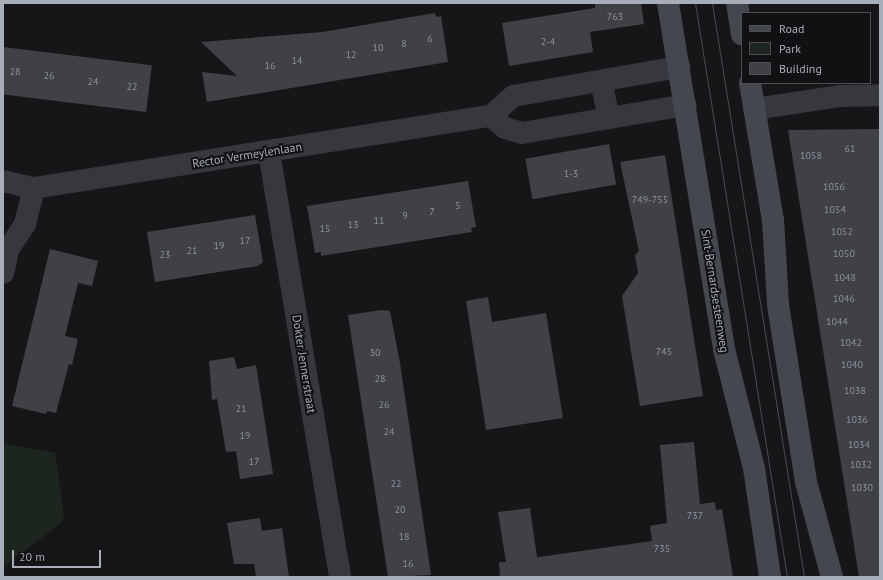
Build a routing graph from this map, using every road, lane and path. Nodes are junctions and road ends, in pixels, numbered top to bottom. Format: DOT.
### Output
graph roads {
  1 [pos="668,3"];
  2 [pos="737,3"];
  3 [pos="741,29"];
  4 [pos="680,67"];
  5 [pos="601,81"];
  6 [pos="750,84"];
  7 [pos="880,95"];
  8 [pos="686,105"];
  9 [pos="754,109"];
  10 [pos="491,116"];
  11 [pos="609,118"];
  12 [pos="269,152"];
  13 [pos="3,181"];
  14 [pos="34,188"];
  15 [pos="3,273"];
  16 [pos="340,577"];
  17 [pos="770,577"];
  18 [pos="832,577"];
  1 -- 4 [label="main road, Sint-Bernardsesteenweg"];
  2 -- 3 [label="main road"];
  4 -- 5 [label="street"];
  4 -- 8 [label="main road, Sint-Bernardsesteenweg"];
  5 -- 10 [label="street"];
  5 -- 11 [label="street"];
  6 -- 9 [label="main road"];
  7 -- 9 [label="street"];
  8 -- 11 [label="street"];
  8 -- 17 [label="main road, Sint-Bernardsesteenweg"];
  9 -- 18 [label="main road"];
  10 -- 11 [label="street"];
  10 -- 12 [label="street, Rector Vermeylenlaan"];
  12 -- 14 [label="street, Rector Vermeylenlaan"];
  12 -- 16 [label="street, Dokter Jennerstraat"];
  13 -- 14 [label="street, Rector Vermeylenlaan"];
  14 -- 15 [label="street"];
}
